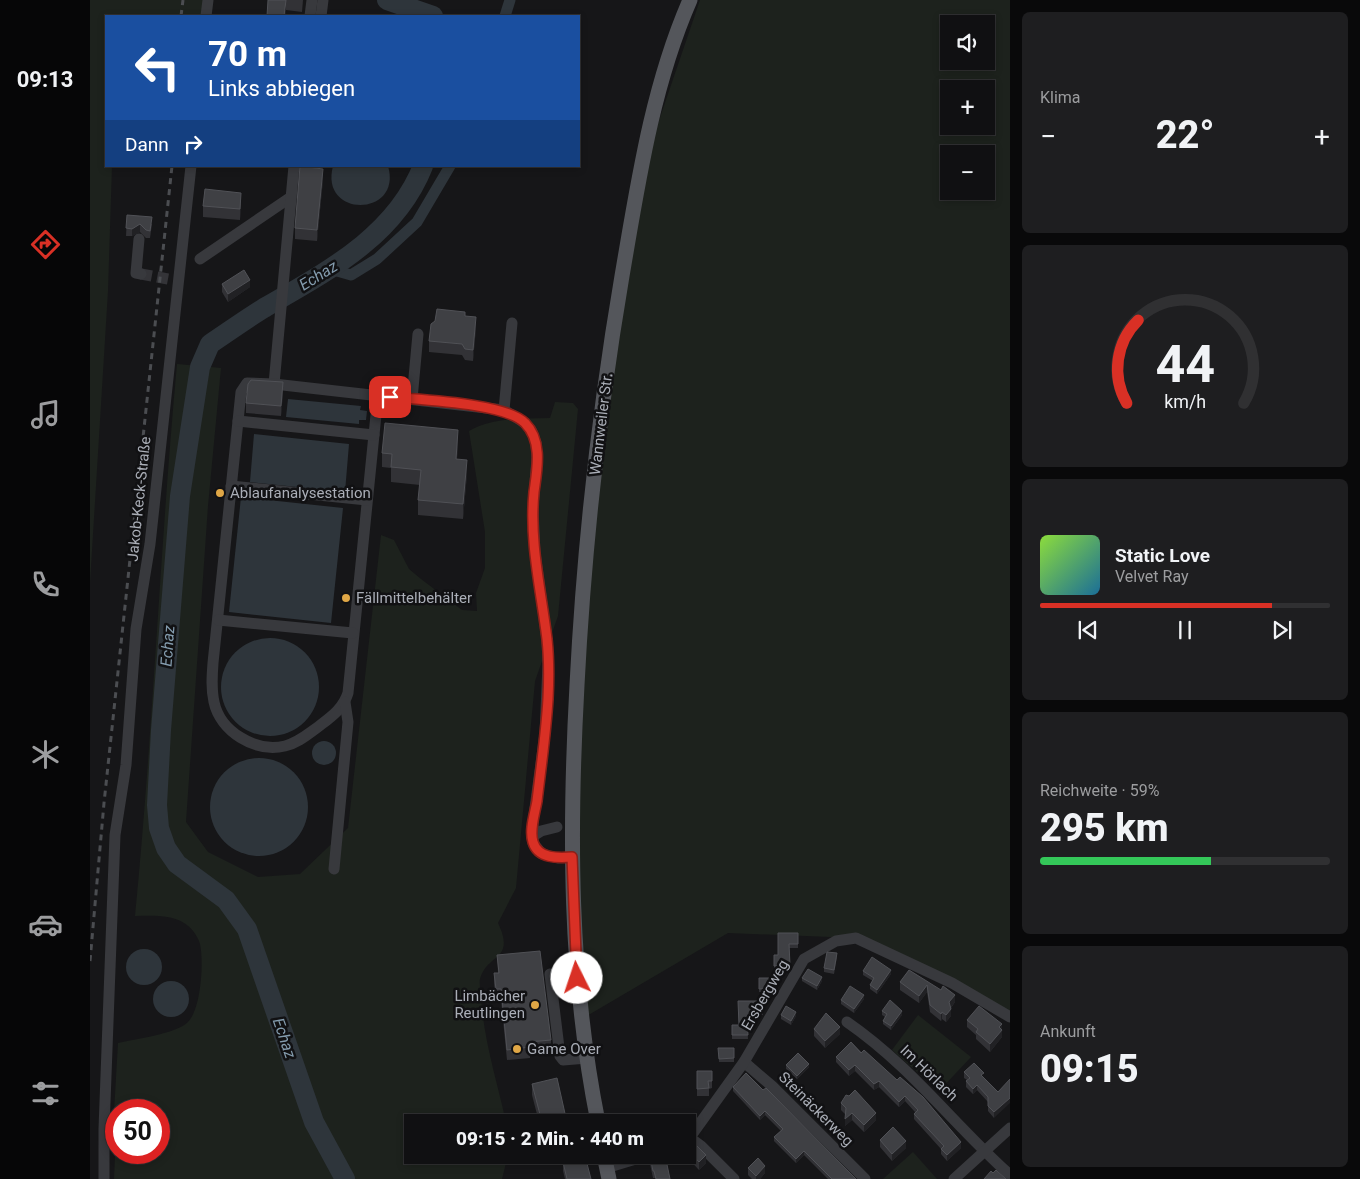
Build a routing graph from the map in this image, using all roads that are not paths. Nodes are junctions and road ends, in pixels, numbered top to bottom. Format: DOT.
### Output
graph roads {
  1 [pos="208,0"];
  2 [pos="312,0"];
  3 [pos="322,0"];
  4 [pos="690,0"];
  5 [pos="206,15"];
  6 [pos="310,15"];
  7 [pos="321,15"];
  8 [pos="192,167"];
  9 [pos="294,167"];
  10 [pos="291,197"];
  11 [pos="138,239"];
  12 [pos="200,260"];
  13 [pos="141,274"];
  14 [pos="168,279"];
  15 [pos="175,297"];
  16 [pos="512,323"];
  17 [pos="418,334"];
  18 [pos="274,384"];
  19 [pos="378,395"];
  20 [pos="412,399"];
  21 [pos="504,410"];
  22 [pos="238,421"];
  23 [pos="374,435"];
  24 [pos="231,486"];
  25 [pos="368,500"];
  26 [pos="218,620"];
  27 [pos="353,633"];
  28 [pos="345,702"];
  29 [pos="557,827"];
  30 [pos="533,836"];
  31 [pos="572,857"];
  32 [pos="334,869"];
  33 [pos="550,974"];
  34 [pos="1010,1017"];
  35 [pos="847,1022"];
  36 [pos="587,1058"];
  37 [pos="744,1062"];
  38 [pos="597,1114"];
  39 [pos="1010,1128"];
  40 [pos="696,1129"];
  41 [pos="696,1143"];
  42 [pos="984,1152"];
  43 [pos="619,1164"];
  44 [pos="606,1168"];
  45 [pos="1010,1175"];
  46 [pos="104,1179"];
  47 [pos="734,1179"];
  48 [pos="865,1179"];
  49 [pos="954,1179"];
  1 -- 5 [label="street"];
  2 -- 6 [label="street"];
  3 -- 7 [label="street"];
  4 -- 31 [label="main road, Wannweiler Str."];
  8 -- 15 [label="street, Jakob-Keck-Straße"];
  9 -- 10 [label="street"];
  10 -- 12 [label="street"];
  10 -- 18 [label="street"];
  11 -- 13 [label="street"];
  14 -- 15 [label="street"];
  15 -- 46 [label="street, Jakob-Keck-Straße"];
  16 -- 21 [label="street"];
  17 -- 20 [label="street"];
  18 -- 19 [label="street"];
  18 -- 22 [label="street"];
  19 -- 20 [label="street"];
  19 -- 23 [label="street"];
  20 -- 21 [label="street"];
  21 -- 30 [label="street"];
  22 -- 23 [label="street"];
  22 -- 24 [label="street"];
  23 -- 25 [label="street"];
  24 -- 25 [label="street"];
  24 -- 26 [label="street"];
  25 -- 27 [label="street"];
  26 -- 27 [label="street"];
  26 -- 28 [label="street"];
  27 -- 28 [label="street"];
  28 -- 32 [label="street"];
  29 -- 30 [label="street"];
  30 -- 31 [label="street"];
  31 -- 36 [label="main road, Wannweiler Str."];
  33 -- 36 [label="street"];
  34 -- 37 [label="street, Ersbergweg"];
  35 -- 42 [label="street, Im Hörlach"];
  36 -- 38 [label="main road, Wannweiler Str."];
  37 -- 40 [label="street, Ersbergweg"];
  37 -- 48 [label="street, Steinäckerweg"];
  39 -- 42 [label="street"];
  41 -- 47 [label="street, Ersbergweg"];
  42 -- 45 [label="street, Im Hörlach"];
  42 -- 49 [label="street"];
  43 -- 44 [label="street"];
}
